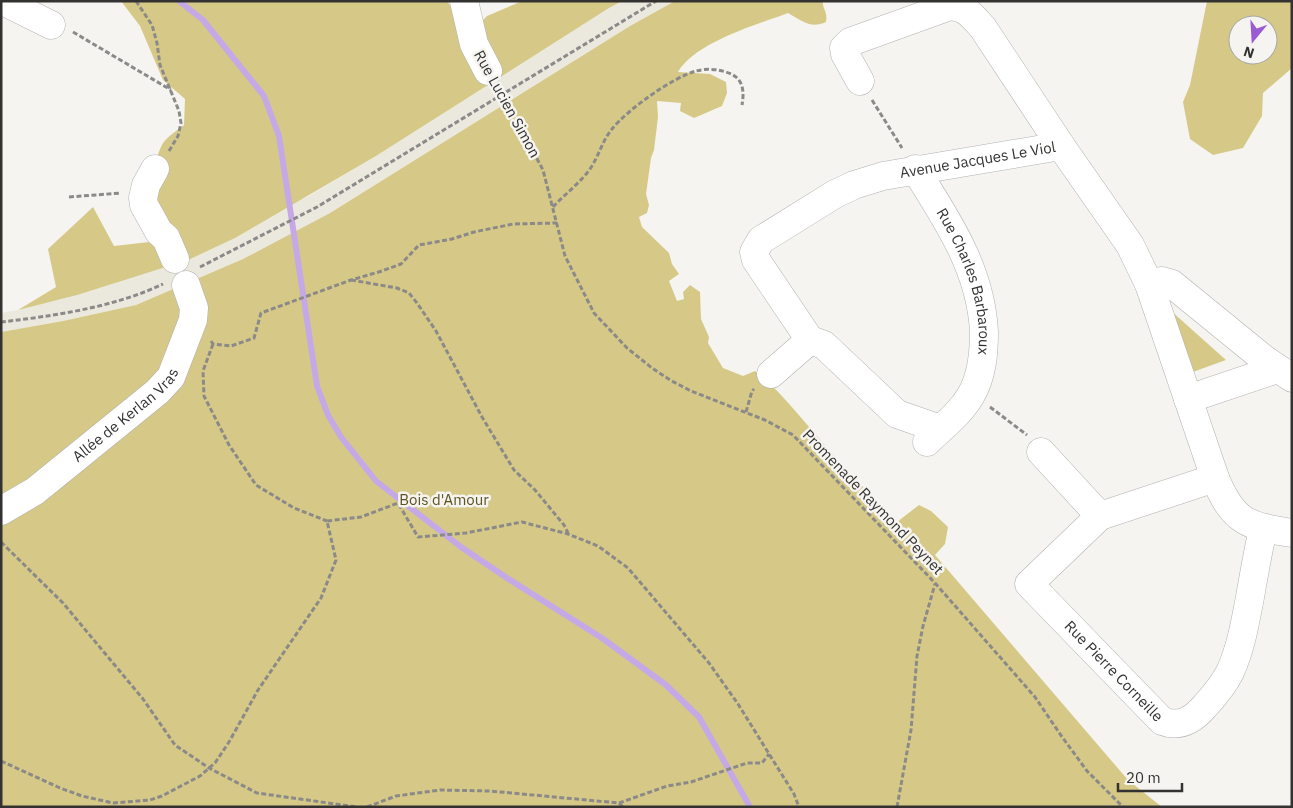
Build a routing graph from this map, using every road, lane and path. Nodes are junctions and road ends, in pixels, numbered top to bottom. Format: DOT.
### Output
graph roads {
  1 [pos="3,1"];
  2 [pos="136,1"];
  3 [pos="464,1"];
  4 [pos="656,1"];
  5 [pos="51,26"];
  6 [pos="488,71"];
  7 [pos="860,81"];
  8 [pos="172,90"];
  9 [pos="742,105"];
  10 [pos="1061,146"];
  11 [pos="915,169"];
  12 [pos="150,180"];
  13 [pos="69,197"];
  14 [pos="552,207"];
  15 [pos="557,223"];
  16 [pos="180,274"];
  17 [pos="351,280"];
  18 [pos="1149,284"];
  19 [pos="193,320"];
  20 [pos="1,322"];
  21 [pos="810,340"];
  22 [pos="213,344"];
  23 [pos="1284,373"];
  24 [pos="771,374"];
  25 [pos="972,393"];
  26 [pos="1188,399"];
  27 [pos="1041,452"];
  28 [pos="1215,478"];
  29 [pos="1,511"];
  30 [pos="1100,516"];
  31 [pos="327,520"];
  32 [pos="1263,529"];
  33 [pos="1292,533"];
  34 [pos="568,534"];
  35 [pos="1,542"];
  36 [pos="935,584"];
  37 [pos="769,754"];
  38 [pos="1,761"];
  39 [pos="210,768"];
  40 [pos="619,803"];
  41 [pos="357,807"];
  42 [pos="367,807"];
  43 [pos="624,807"];
  44 [pos="799,807"];
  45 [pos="897,807"];
  46 [pos="1123,807"];
  1 -- 5 [label="street"];
  2 -- 8 [label="path"];
  3 -- 6 [label="street, Rue Lucien Simon"];
  4 -- 16 [label="path"];
  5 -- 8 [label="path"];
  6 -- 14 [label="path, Rue Lucien Simon, bridge"];
  7 -- 10 [label="street"];
  7 -- 11 [label="path"];
  8 -- 12 [label="path"];
  9 -- 14 [label="path"];
  10 -- 11 [label="street, Avenue Jacques Le Viol"];
  10 -- 18 [label="street, Avenue Jacques Le Viol"];
  11 -- 21 [label="street, Avenue Jacques Le Viol"];
  11 -- 25 [label="street, Rue Charles Barbaroux"];
  12 -- 13 [label="path"];
  12 -- 16 [label="street, Allée de Kerlan Vras"];
  14 -- 15 [label="path, Promenade Raymond Peynet"];
  15 -- 17 [label="path"];
  15 -- 36 [label="path, Promenade Raymond Peynet"];
  16 -- 19 [label="street, Allée de Kerlan Vras"];
  16 -- 20 [label="path"];
  17 -- 22 [label="path"];
  17 -- 34 [label="path"];
  18 -- 23 [label="street"];
  18 -- 26 [label="street, Avenue Jacques Le Viol"];
  19 -- 22 [label="path"];
  19 -- 29 [label="street, Allée de Kerlan Vras"];
  21 -- 24 [label="street"];
  21 -- 25 [label="street, Rue Charles Barbaroux"];
  22 -- 31 [label="path"];
  23 -- 26 [label="street"];
  25 -- 27 [label="path"];
  26 -- 28 [label="street, Avenue Jacques Le Viol"];
  27 -- 30 [label="street"];
  28 -- 30 [label="street, Rue Pierre Corneille"];
  28 -- 32 [label="street, Avenue Jacques Le Viol"];
  30 -- 32 [label="street, Rue Pierre Corneille"];
  31 -- 34 [label="path"];
  31 -- 39 [label="path"];
  32 -- 33 [label="street, Avenue Jacques Le Viol"];
  34 -- 37 [label="path"];
  35 -- 39 [label="path"];
  36 -- 45 [label="path"];
  36 -- 46 [label="path, Promenade Raymond Peynet"];
  37 -- 40 [label="path"];
  37 -- 44 [label="path"];
  38 -- 39 [label="path"];
  39 -- 41 [label="path"];
  40 -- 42 [label="path"];
  40 -- 43 [label="path"];
}
